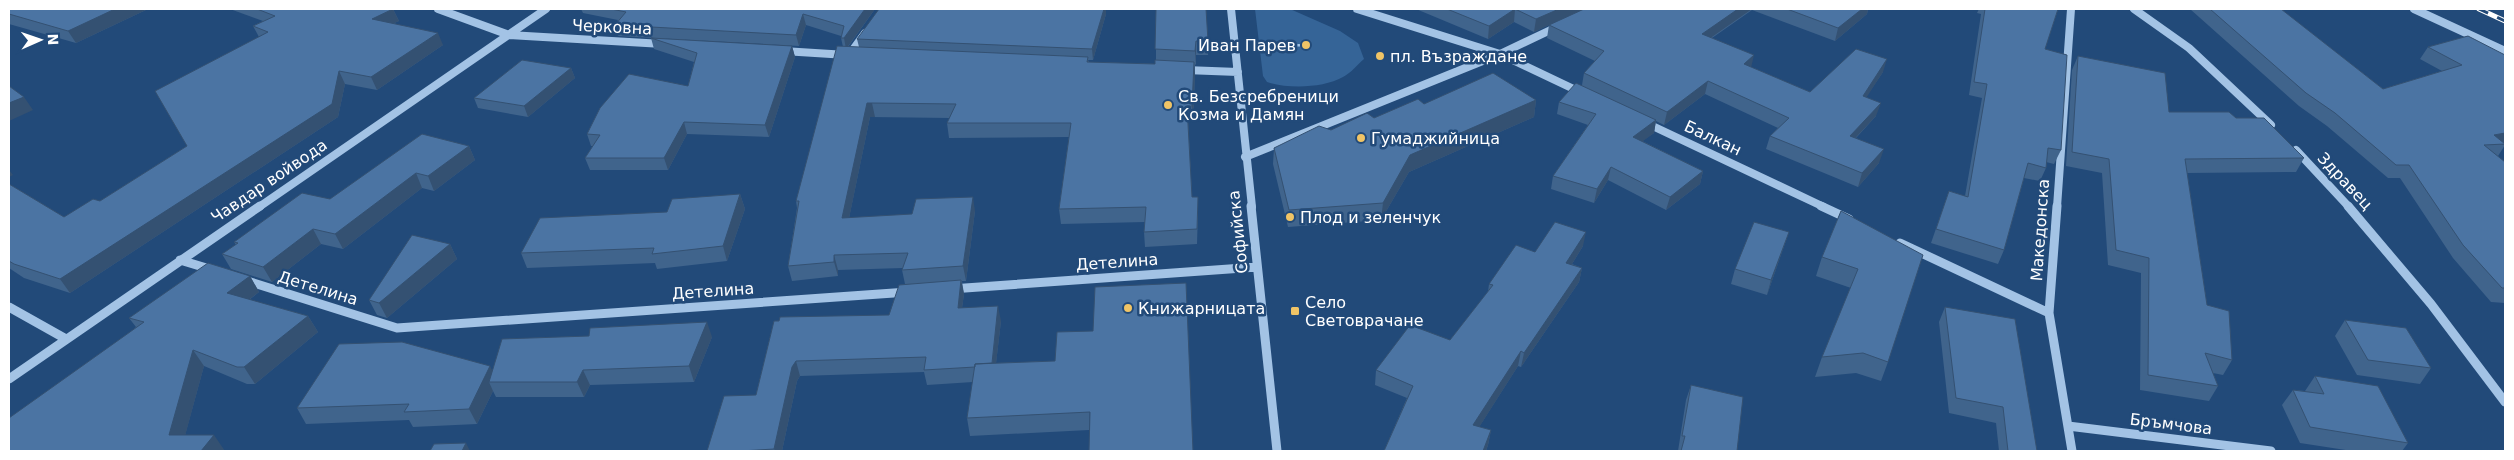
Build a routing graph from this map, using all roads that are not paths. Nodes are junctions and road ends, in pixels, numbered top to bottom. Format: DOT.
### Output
graph roads {
  1 [pos="438,9"];
  2 [pos="546,9"];
  3 [pos="1231,9"];
  4 [pos="1357,9"];
  5 [pos="2072,9"];
  6 [pos="2134,9"];
  7 [pos="2414,9"];
  8 [pos="1569,21"];
  9 [pos="871,24"];
  10 [pos="509,35"];
  11 [pos="674,45"];
  12 [pos="771,51"];
  13 [pos="2505,51"];
  14 [pos="1500,54"];
  15 [pos="849,55"];
  16 [pos="859,56"];
  17 [pos="1172,69"];
  18 [pos="1238,72"];
  19 [pos="1590,97"];
  20 [pos="1635,118"];
  21 [pos="2274,129"];
  22 [pos="2288,143"];
  23 [pos="1246,157"];
  24 [pos="1860,224"];
  25 [pos="1896,241"];
  26 [pos="180,260"];
  27 [pos="1257,267"];
  28 [pos="941,289"];
  29 [pos="921,291"];
  30 [pos="9,306"];
  31 [pos="2048,314"];
  32 [pos="66,339"];
  33 [pos="9,379"];
  34 [pos="2505,402"];
  35 [pos="2068,426"];
  36 [pos="1277,451"];
  37 [pos="2072,451"];
  38 [pos="2271,451"];
  1 -- 10 [label="street, Черковна"];
  2 -- 10 [label="street, Чавдар войвода"];
  3 -- 18 [label="street, Софийска"];
  4 -- 14 [label="street"];
  5 -- 31 [label="street, Македонска"];
  6 -- 21 [label="street"];
  7 -- 13 [label="street"];
  8 -- 14 [label="street"];
  9 -- 15 [label="street"];
  10 -- 11 [label="street, Черковна"];
  10 -- 26 [label="street, Чавдар войвода"];
  12 -- 15 [label="street"];
  14 -- 19 [label="street"];
  14 -- 23 [label="street"];
  15 -- 16 [label="street"];
  17 -- 18 [label="street"];
  18 -- 23 [label="street, Софийска"];
  20 -- 24 [label="street, Балкан"];
  22 -- 34 [label="street, Здравец"];
  23 -- 27 [label="street, Софийска"];
  25 -- 31 [label="street"];
  26 -- 29 [label="street, Детелина"];
  26 -- 32 [label="street, Чавдар войвода"];
  27 -- 28 [label="street, Детелина"];
  27 -- 36 [label="street, Софийска"];
  30 -- 32 [label="street"];
  31 -- 35 [label="street, Македонска"];
  32 -- 33 [label="street, Чавдар войвода"];
  35 -- 37 [label="street, Македонска"];
  35 -- 38 [label="street, Бръмчова"];
}
